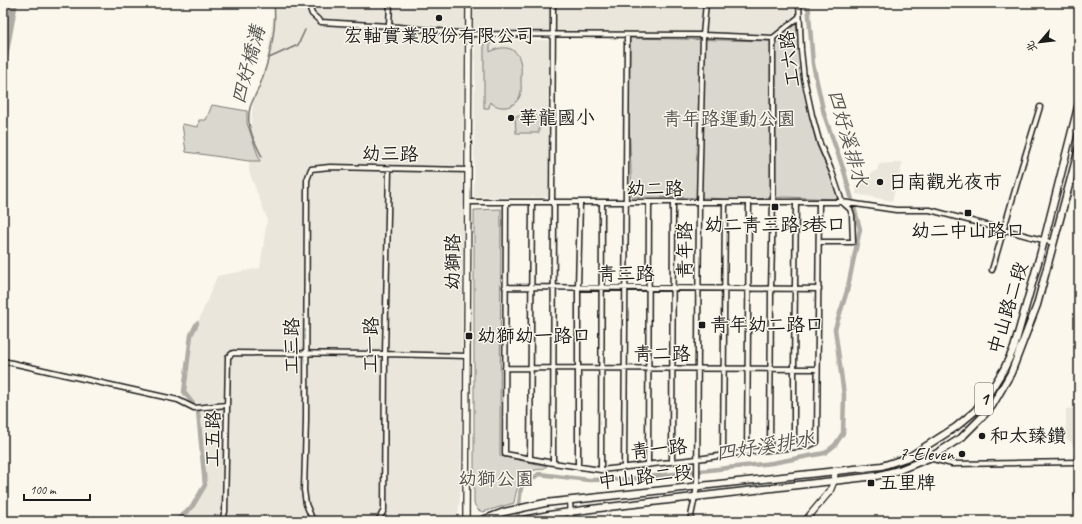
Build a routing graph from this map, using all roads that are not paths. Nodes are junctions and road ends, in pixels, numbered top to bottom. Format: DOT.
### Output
graph roads {
  1 [pos="308,3"];
  2 [pos="390,3"];
  3 [pos="470,3"];
  4 [pos="553,3"];
  5 [pos="706,3"];
  6 [pos="799,3"];
  7 [pos="799,17"];
  8 [pos="389,26"];
  9 [pos="469,34"];
  10 [pos="552,34"];
  11 [pos="627,35"];
  12 [pos="703,35"];
  13 [pos="773,38"];
  14 [pos="1079,103"];
  15 [pos="1040,107"];
  16 [pos="1079,148"];
  17 [pos="389,168"];
  18 [pos="311,169"];
  19 [pos="468,170"];
  20 [pos="468,202"];
  21 [pos="506,202"];
  22 [pos="532,202"];
  23 [pos="552,202"];
  24 [pos="580,202"];
  25 [pos="699,202"];
  26 [pos="725,202"];
  27 [pos="749,202"];
  28 [pos="772,202"];
  29 [pos="796,202"];
  30 [pos="819,202"];
  31 [pos="842,202"];
  32 [pos="602,203"];
  33 [pos="626,203"];
  34 [pos="649,203"];
  35 [pos="673,203"];
  36 [pos="1004,229"];
  37 [pos="1044,241"];
  38 [pos="819,242"];
  39 [pos="1054,243"];
  40 [pos="992,270"];
  41 [pos="505,288"];
  42 [pos="531,288"];
  43 [pos="554,288"];
  44 [pos="578,288"];
  45 [pos="602,288"];
  46 [pos="625,288"];
  47 [pos="649,288"];
  48 [pos="673,288"];
  49 [pos="698,288"];
  50 [pos="724,289"];
  51 [pos="748,289"];
  52 [pos="771,289"];
  53 [pos="795,289"];
  54 [pos="819,289"];
  55 [pos="306,353"];
  56 [pos="385,354"];
  57 [pos="467,356"];
  58 [pos="3,360"];
  59 [pos="601,367"];
  60 [pos="506,368"];
  61 [pos="530,368"];
  62 [pos="554,368"];
  63 [pos="578,368"];
  64 [pos="625,368"];
  65 [pos="648,368"];
  66 [pos="698,368"];
  67 [pos="672,369"];
  68 [pos="723,369"];
  69 [pos="747,369"];
  70 [pos="770,369"];
  71 [pos="794,369"];
  72 [pos="818,369"];
  73 [pos="227,405"];
  74 [pos="794,447"];
  75 [pos="924,448"];
  76 [pos="770,449"];
  77 [pos="747,452"];
  78 [pos="723,455"];
  79 [pos="929,458"];
  80 [pos="530,459"];
  81 [pos="697,459"];
  82 [pos="672,462"];
  83 [pos="1079,462"];
  84 [pos="553,463"];
  85 [pos="648,465"];
  86 [pos="578,467"];
  87 [pos="624,467"];
  88 [pos="601,470"];
  89 [pos="835,471"];
  90 [pos="834,481"];
  91 [pos="697,487"];
  92 [pos="694,496"];
  93 [pos="570,500"];
  94 [pos="570,511"];
  95 [pos="527,520"];
  96 [pos="221,521"];
  97 [pos="313,521"];
  98 [pos="378,521"];
  99 [pos="466,521"];
  100 [pos="480,521"];
  101 [pos="518,521"];
  102 [pos="571,521"];
  103 [pos="690,521"];
  104 [pos="805,521"];
  1 -- 8 [label="street"];
  2 -- 8 [label="street"];
  3 -- 9 [label="street, 幼獅路"];
  4 -- 10 [label="street"];
  5 -- 12 [label="street, 青年路"];
  6 -- 7 [label="street, 工六路"];
  7 -- 13 [label="street"];
  7 -- 31 [label="street, 工六路"];
  8 -- 9 [label="street"];
  9 -- 10 [label="street"];
  9 -- 19 [label="street, 幼獅路"];
  10 -- 11 [label="street"];
  10 -- 23 [label="street"];
  11 -- 12 [label="street"];
  11 -- 33 [label="street"];
  12 -- 13 [label="street"];
  12 -- 25 [label="street, 青年路"];
  13 -- 28 [label="street"];
  14 -- 37 [label="main road, 中山路二段 / 1"];
  15 -- 36 [label="street"];
  16 -- 39 [label="main road, 中山路二段 / 1"];
  17 -- 18 [label="street, 幼三路"];
  17 -- 19 [label="street, 幼三路"];
  17 -- 56 [label="street, 工一路"];
  18 -- 55 [label="street, 工三路"];
  19 -- 20 [label="street, 幼獅路"];
  20 -- 21 [label="street, 幼二路"];
  20 -- 57 [label="street, 幼獅路"];
  21 -- 22 [label="street, 幼二路"];
  21 -- 41 [label="street"];
  22 -- 23 [label="street, 幼二路"];
  22 -- 42 [label="street"];
  23 -- 24 [label="street, 幼二路"];
  23 -- 43 [label="street"];
  24 -- 32 [label="street, 幼二路"];
  24 -- 44 [label="street"];
  25 -- 26 [label="street, 幼二路"];
  25 -- 35 [label="street, 幼二路"];
  25 -- 49 [label="street, 青年路"];
  26 -- 27 [label="street, 幼二路"];
  26 -- 50 [label="street"];
  27 -- 28 [label="street, 幼二路"];
  27 -- 51 [label="street"];
  28 -- 29 [label="street, 幼二路"];
  28 -- 52 [label="street"];
  29 -- 30 [label="street, 幼二路"];
  29 -- 53 [label="street"];
  30 -- 31 [label="street, 幼二路"];
  30 -- 38 [label="street"];
  31 -- 36 [label="street, 幼二路"];
  31 -- 38 [label="street, 工六路"];
  32 -- 33 [label="street, 幼二路"];
  32 -- 45 [label="street"];
  33 -- 34 [label="street, 幼二路"];
  33 -- 46 [label="street"];
  34 -- 35 [label="street, 幼二路"];
  34 -- 47 [label="street"];
  35 -- 48 [label="street"];
  36 -- 37 [label="street, 幼二路"];
  36 -- 40 [label="street"];
  37 -- 39 [label="street, 幼二路"];
  37 -- 75 [label="main road, 中山路二段 / 1"];
  38 -- 54 [label="street"];
  39 -- 79 [label="main road, 中山路二段 / 1"];
  41 -- 42 [label="street, 青三路"];
  41 -- 60 [label="street"];
  42 -- 43 [label="street, 青三路"];
  42 -- 61 [label="street"];
  43 -- 44 [label="street, 青三路"];
  43 -- 62 [label="street"];
  44 -- 45 [label="street, 青三路"];
  44 -- 63 [label="street"];
  45 -- 46 [label="street, 青三路"];
  45 -- 59 [label="street"];
  46 -- 47 [label="street, 青三路"];
  46 -- 64 [label="street"];
  47 -- 48 [label="street, 青三路"];
  47 -- 65 [label="street"];
  48 -- 49 [label="street, 青三路"];
  48 -- 67 [label="street"];
  49 -- 50 [label="street, 青三路"];
  49 -- 66 [label="street, 青年路"];
  50 -- 51 [label="street, 青三路"];
  50 -- 68 [label="street"];
  51 -- 52 [label="street, 青三路"];
  51 -- 69 [label="street"];
  52 -- 53 [label="street, 青三路"];
  52 -- 70 [label="street"];
  53 -- 54 [label="street, 青三路"];
  53 -- 71 [label="street"];
  54 -- 72 [label="street"];
  55 -- 56 [label="street"];
  55 -- 73 [label="street, 工五路"];
  55 -- 97 [label="street, 工三路"];
  56 -- 57 [label="street"];
  56 -- 98 [label="street, 工一路"];
  57 -- 99 [label="street, 幼獅路"];
  58 -- 73 [label="street"];
  59 -- 63 [label="street, 青二路"];
  59 -- 64 [label="street, 青二路"];
  59 -- 88 [label="street"];
  60 -- 61 [label="street, 青二路"];
  60 -- 80 [label="street, 青一路"];
  61 -- 62 [label="street, 青二路"];
  61 -- 80 [label="street"];
  62 -- 63 [label="street, 青二路"];
  62 -- 84 [label="street"];
  63 -- 86 [label="street"];
  64 -- 65 [label="street, 青二路"];
  64 -- 87 [label="street"];
  65 -- 67 [label="street, 青二路"];
  65 -- 85 [label="street"];
  66 -- 67 [label="street, 青二路"];
  66 -- 68 [label="street, 青二路"];
  66 -- 81 [label="street, 青年路"];
  67 -- 82 [label="street"];
  68 -- 69 [label="street, 青二路"];
  68 -- 78 [label="street"];
  69 -- 70 [label="street, 青二路"];
  69 -- 77 [label="street"];
  70 -- 71 [label="street, 青二路"];
  70 -- 76 [label="street"];
  71 -- 72 [label="street, 青二路"];
  71 -- 74 [label="street"];
  72 -- 74 [label="street, 青一路"];
  73 -- 96 [label="street, 工五路"];
  74 -- 76 [label="street, 青一路"];
  75 -- 79 [label="street"];
  75 -- 89 [label="main road, 中山路二段 / 1"];
  76 -- 77 [label="street, 青一路"];
  77 -- 78 [label="street, 青一路"];
  78 -- 81 [label="street, 青一路"];
  79 -- 83 [label="street"];
  79 -- 90 [label="main road, 中山路二段 / 1"];
  80 -- 84 [label="street, 青一路"];
  81 -- 82 [label="street, 青一路"];
  81 -- 91 [label="street, 青年路"];
  82 -- 85 [label="street, 青一路"];
  84 -- 86 [label="street, 青一路"];
  85 -- 87 [label="street, 青一路"];
  86 -- 88 [label="street, 青一路"];
  87 -- 88 [label="street, 青一路"];
  89 -- 90 [label="street"];
  89 -- 91 [label="main road, 中山路二段 / 1"];
  90 -- 92 [label="main road, 中山路二段 / 1"];
  90 -- 104 [label="street"];
  91 -- 92 [label="street, 青年路"];
  91 -- 93 [label="main road, 中山路二段 / 1"];
  92 -- 94 [label="main road, 中山路二段 / 1"];
  92 -- 103 [label="street, 青年路"];
  93 -- 94 [label="street"];
  93 -- 100 [label="main road, 中山路二段 / 1"];
  94 -- 95 [label="main road, 中山路二段 / 1"];
  94 -- 102 [label="street"];
  95 -- 101 [label="main road, 1"];
}
